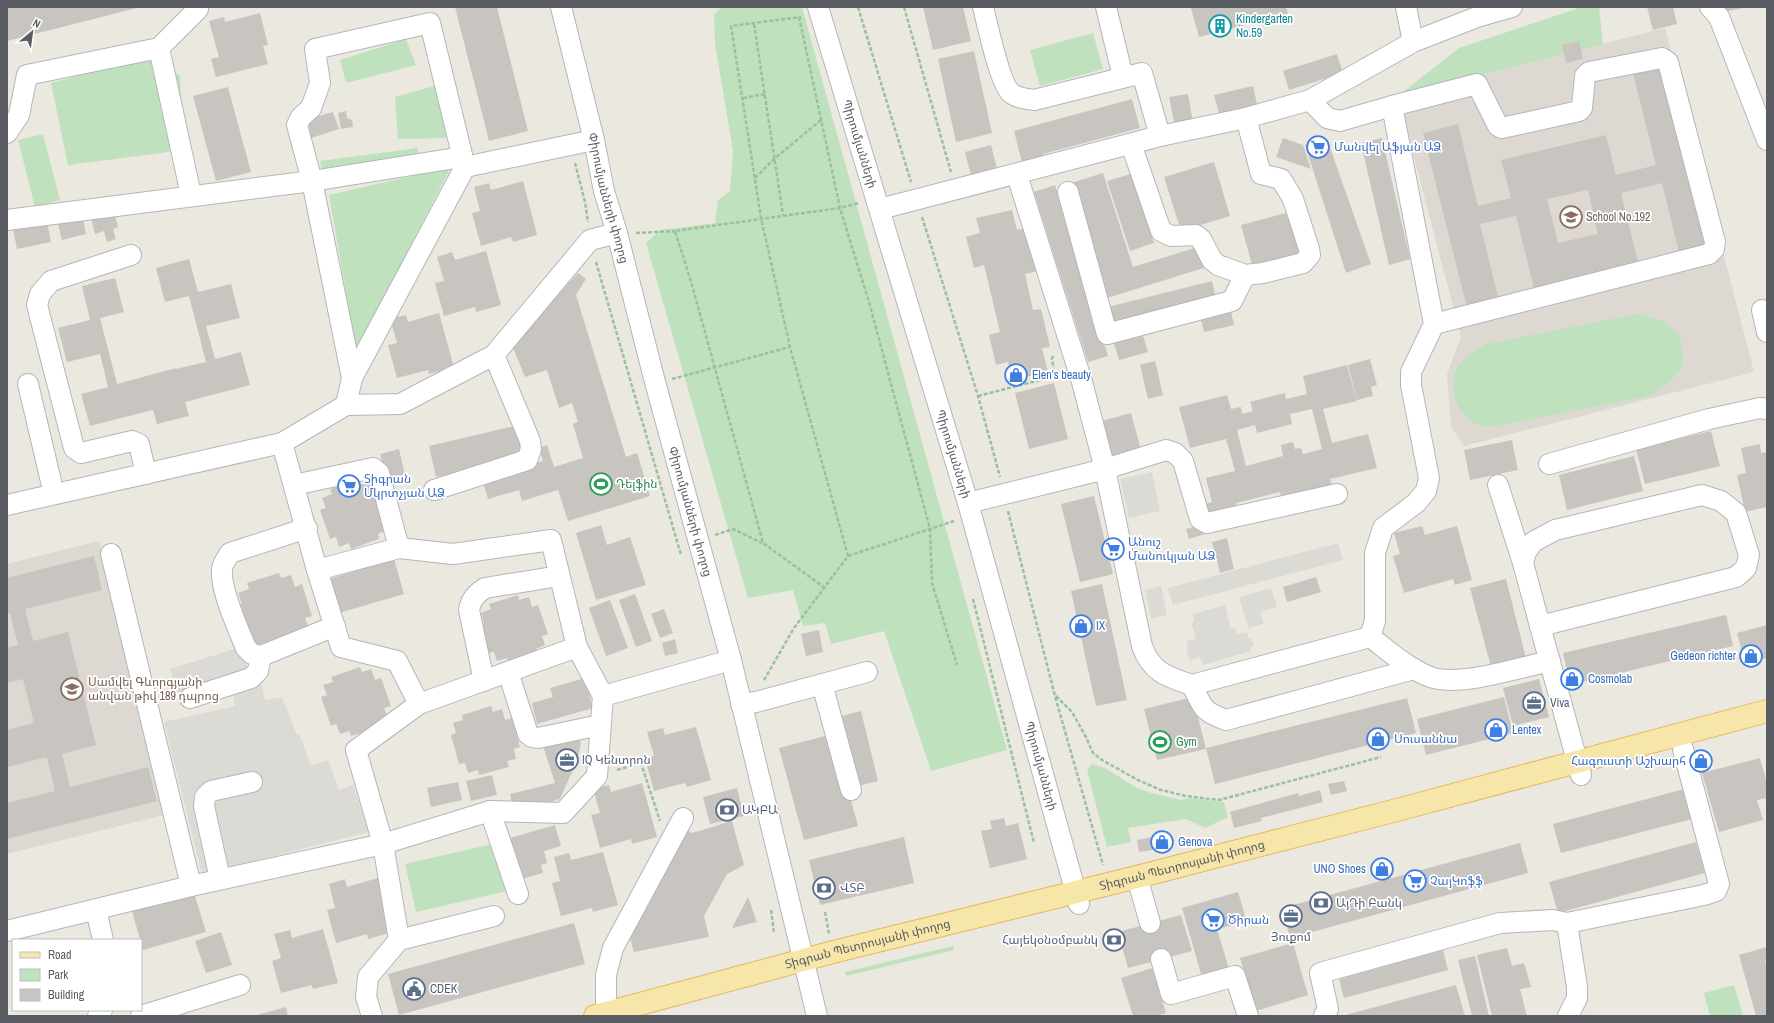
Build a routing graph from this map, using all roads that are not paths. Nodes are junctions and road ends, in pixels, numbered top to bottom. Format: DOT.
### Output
graph roads {
  1 [pos="198,7"];
  2 [pos="561,7"];
  3 [pos="983,7"];
  4 [pos="1106,7"];
  5 [pos="1406,7"];
  6 [pos="1512,7"];
  7 [pos="1710,7"];
  8 [pos="812,12"];
  9 [pos="1480,12"];
  10 [pos="1413,42"];
  11 [pos="159,48"];
  12 [pos="1123,77"];
  13 [pos="1310,100"];
  14 [pos="1392,106"];
  15 [pos="1246,118"];
  16 [pos="7,133"];
  17 [pos="1160,136"];
  18 [pos="594,140"];
  19 [pos="1767,140"];
  20 [pos="1131,144"];
  21 [pos="463,162"];
  22 [pos="1017,175"];
  23 [pos="312,181"];
  24 [pos="1068,192"];
  25 [pos="191,195"];
  26 [pos="872,205"];
  27 [pos="7,219"];
  28 [pos="617,234"];
  29 [pos="131,255"];
  30 [pos="1245,275"];
  31 [pos="1762,310"];
  32 [pos="1434,324"];
  33 [pos="1767,332"];
  34 [pos="494,355"];
  35 [pos="352,378"];
  36 [pos="28,384"];
  37 [pos="346,405"];
  38 [pos="1767,408"];
  39 [pos="282,443"];
  40 [pos="1549,464"];
  41 [pos="1105,469"];
  42 [pos="146,474"];
  43 [pos="294,485"];
  44 [pos="1498,485"];
  45 [pos="434,490"];
  46 [pos="54,494"];
  47 [pos="1337,494"];
  48 [pos="968,503"];
  49 [pos="7,505"];
  50 [pos="307,528"];
  51 [pos="399,548"];
  52 [pos="111,554"];
  53 [pos="1524,563"];
  54 [pos="317,570"];
  55 [pos="560,576"];
  56 [pos="335,626"];
  57 [pos="1540,626"];
  58 [pos="1370,637"];
  59 [pos="577,647"];
  60 [pos="261,656"];
  61 [pos="731,660"];
  62 [pos="1550,661"];
  63 [pos="1414,669"];
  64 [pos="508,672"];
  65 [pos="867,672"];
  66 [pos="484,681"];
  67 [pos="822,684"];
  68 [pos="1192,685"];
  69 [pos="603,696"];
  70 [pos="190,698"];
  71 [pos="419,704"];
  72 [pos="741,704"];
  73 [pos="1767,711"];
  74 [pos="600,725"];
  75 [pos="1767,727"];
  76 [pos="1683,749"];
  77 [pos="1579,769"];
  78 [pos="252,782"];
  79 [pos="851,790"];
  80 [pos="490,811"];
  81 [pos="682,818"];
  82 [pos="383,844"];
  83 [pos="220,879"];
  84 [pos="1138,884"];
  85 [pos="191,886"];
  86 [pos="518,894"];
  87 [pos="1078,898"];
  88 [pos="96,910"];
  89 [pos="494,916"];
  90 [pos="1150,923"];
  91 [pos="1567,923"];
  92 [pos="7,931"];
  93 [pos="103,939"];
  94 [pos="399,940"];
  95 [pos="1161,959"];
  96 [pos="805,965"];
  97 [pos="240,985"];
  98 [pos="601,1014"];
  99 [pos="141,1016"];
  100 [pos="372,1016"];
  101 [pos="631,1016"];
  102 [pos="817,1016"];
  103 [pos="1248,1016"];
  104 [pos="1324,1016"];
  105 [pos="1568,1016"];
  1 -- 11 [label="street"];
  2 -- 18 [label="street, Փիրումյանների փողոց"];
  3 -- 12 [label="street"];
  4 -- 12 [label="street"];
  5 -- 10 [label="street"];
  6 -- 9 [label="street"];
  7 -- 19 [label="street"];
  8 -- 26 [label="street, Պիրումյանների"];
  9 -- 10 [label="street"];
  10 -- 13 [label="street"];
  11 -- 16 [label="street"];
  11 -- 25 [label="street"];
  12 -- 17 [label="street"];
  13 -- 14 [label="street"];
  13 -- 15 [label="street"];
  14 -- 32 [label="street"];
  14 -- 32 [label="street"];
  15 -- 17 [label="street"];
  15 -- 30 [label="street"];
  17 -- 20 [label="street"];
  18 -- 21 [label="street"];
  18 -- 28 [label="street, Փիրումյանների փողոց"];
  20 -- 22 [label="street"];
  20 -- 30 [label="street"];
  21 -- 23 [label="street"];
  21 -- 23 [label="street"];
  21 -- 35 [label="street"];
  22 -- 26 [label="street"];
  22 -- 41 [label="street"];
  23 -- 25 [label="street"];
  23 -- 35 [label="street"];
  24 -- 30 [label="street"];
  25 -- 27 [label="street"];
  26 -- 48 [label="street, Պիրումյանների"];
  28 -- 34 [label="street"];
  28 -- 61 [label="street, Փիրումյանների փողոց"];
  29 -- 42 [label="street"];
  31 -- 33 [label="street"];
  32 -- 58 [label="street"];
  34 -- 37 [label="street"];
  34 -- 45 [label="street"];
  35 -- 37 [label="street"];
  36 -- 46 [label="street"];
  37 -- 39 [label="street"];
  38 -- 40 [label="street"];
  39 -- 42 [label="street"];
  39 -- 43 [label="street"];
  41 -- 47 [label="street"];
  41 -- 48 [label="street"];
  41 -- 68 [label="street"];
  42 -- 46 [label="street"];
  43 -- 50 [label="street"];
  43 -- 51 [label="street"];
  44 -- 53 [label="street"];
  46 -- 49 [label="street"];
  48 -- 87 [label="street, Պիրումյանների"];
  50 -- 54 [label="street"];
  50 -- 60 [label="street"];
  51 -- 54 [label="street"];
  51 -- 55 [label="street"];
  52 -- 85 [label="street"];
  53 -- 57 [label="street"];
  53 -- 57 [label="street"];
  54 -- 56 [label="street"];
  55 -- 59 [label="street"];
  55 -- 66 [label="street"];
  56 -- 60 [label="street"];
  56 -- 71 [label="street"];
  57 -- 62 [label="street"];
  58 -- 63 [label="street"];
  58 -- 68 [label="street"];
  59 -- 64 [label="street"];
  59 -- 69 [label="street"];
  60 -- 70 [label="street"];
  61 -- 69 [label="street"];
  61 -- 72 [label="street, Փիրումյանների փողոց"];
  62 -- 63 [label="street"];
  62 -- 77 [label="street"];
  63 -- 68 [label="street"];
  64 -- 66 [label="street"];
  64 -- 74 [label="street"];
  65 -- 67 [label="street"];
  66 -- 71 [label="street"];
  67 -- 72 [label="street"];
  67 -- 79 [label="street"];
  69 -- 74 [label="street"];
  71 -- 82 [label="street"];
  72 -- 96 [label="street, Փիրումյանների փողոց"];
  73 -- 77 [label="main road, Տիգրան Պետրոսյանի փողոց"];
  74 -- 80 [label="street"];
  75 -- 76 [label="main road, Տիգրան Պետրոսյանի փողոց"];
  76 -- 77 [label="main road, Տիգրան Պետրոսյանի փողոց"];
  76 -- 91 [label="street"];
  77 -- 84 [label="main road, Տիգրան Պետրոսյանի փողոց"];
  78 -- 83 [label="street"];
  80 -- 82 [label="street"];
  80 -- 86 [label="street"];
  81 -- 98 [label="street"];
  82 -- 83 [label="street"];
  82 -- 94 [label="street"];
  83 -- 85 [label="street"];
  84 -- 87 [label="main road, Տիգրան Պետրոսյանի փողոց"];
  84 -- 90 [label="street"];
  85 -- 88 [label="street"];
  87 -- 96 [label="main road, Տիգրան Պետրոսյանի փողոց"];
  88 -- 92 [label="street"];
  88 -- 93 [label="street"];
  89 -- 94 [label="street"];
  91 -- 104 [label="street"];
  91 -- 105 [label="street"];
  94 -- 100 [label="street"];
  95 -- 103 [label="street"];
  96 -- 98 [label="main road, Տիգրան Պետրոսյանի փողոց"];
  96 -- 101 [label="main road, Տիգրան Պետրոսյանի փողոց"];
  96 -- 102 [label="street, Փիրումյանների փողոց"];
  97 -- 99 [label="street"];
}
